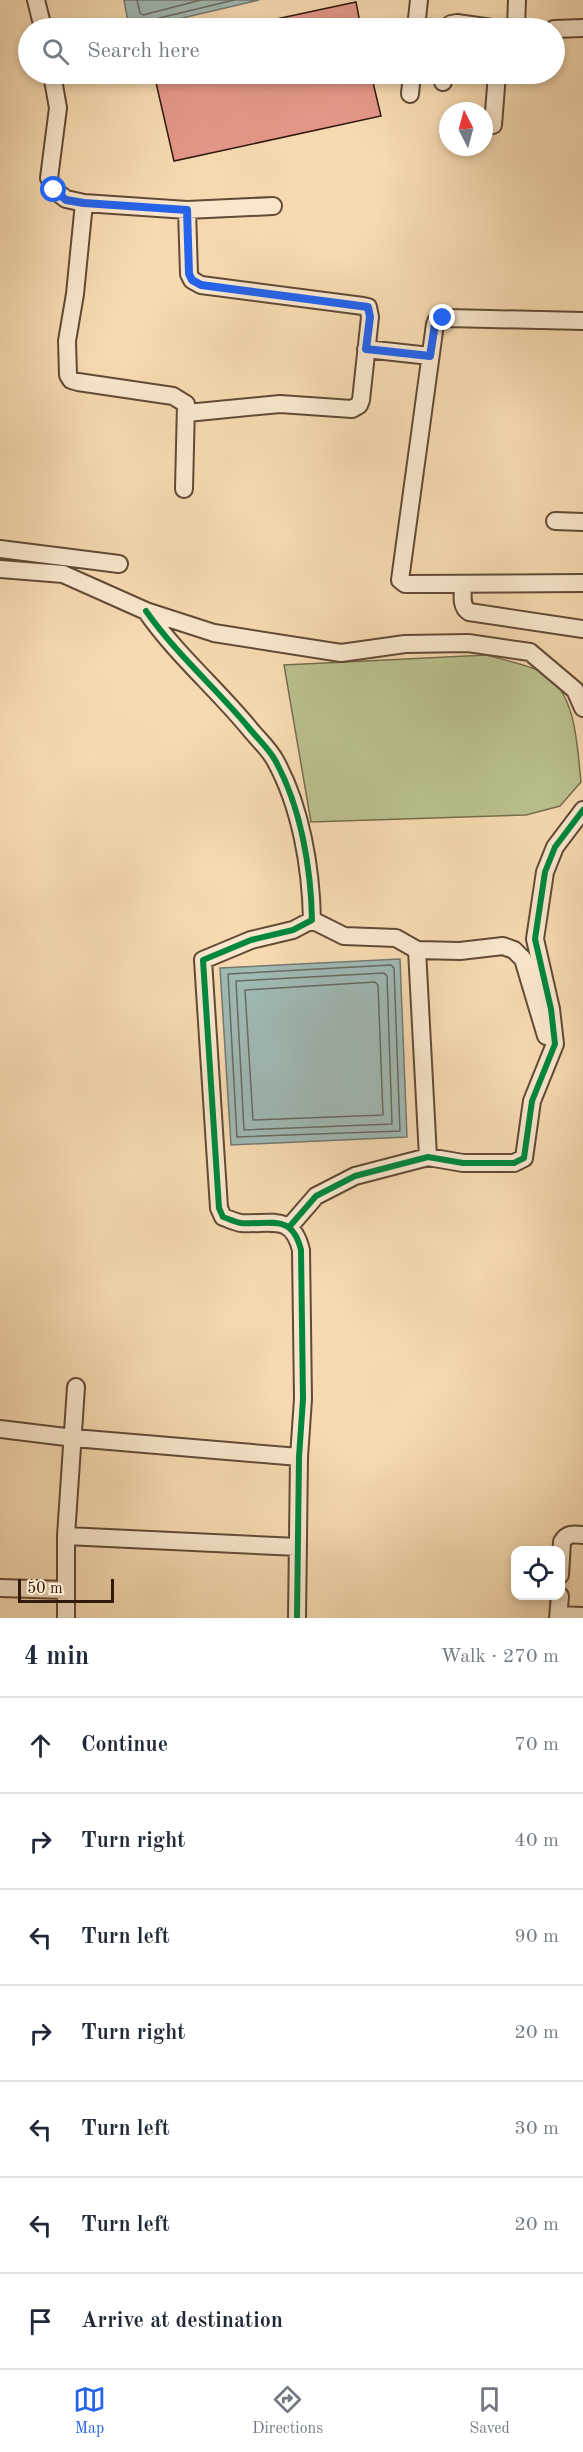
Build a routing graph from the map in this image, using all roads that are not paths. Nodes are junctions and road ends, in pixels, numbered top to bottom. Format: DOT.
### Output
graph roads {
  1 [pos="36,0"];
  2 [pos="419,0"];
  3 [pos="517,0"];
  4 [pos="40,18"];
  5 [pos="417,18"];
  6 [pos="516,18"];
  7 [pos="583,28"];
  8 [pos="565,29"];
  9 [pos="54,84"];
  10 [pos="411,84"];
  11 [pos="496,84"];
  12 [pos="410,94"];
  13 [pos="494,125"];
  14 [pos="84,203"];
  15 [pos="273,206"];
  16 [pos="187,210"];
  17 [pos="583,321"];
  18 [pos="366,349"];
  19 [pos="430,356"];
  20 [pos="187,413"];
  21 [pos="184,489"];
  22 [pos="555,521"];
  23 [pos="583,522"];
  24 [pos="0,549"];
  25 [pos="119,564"];
  26 [pos="0,569"];
  27 [pos="583,583"];
  28 [pos="463,584"];
  29 [pos="146,611"];
  30 [pos="583,629"];
  31 [pos="583,708"];
  32 [pos="583,810"];
  33 [pos="312,920"];
  34 [pos="417,950"];
  35 [pos="551,1053"];
  36 [pos="428,1157"];
  37 [pos="290,1226"];
  38 [pos="76,1387"];
  39 [pos="0,1428"];
  40 [pos="74,1438"];
  41 [pos="299,1457"];
  42 [pos="583,1535"];
  43 [pos="66,1536"];
  44 [pos="562,1546"];
  45 [pos="298,1547"];
  46 [pos="0,1588"];
  47 [pos="66,1590"];
  48 [pos="560,1600"];
  49 [pos="583,1616"];
  50 [pos="559,1617"];
  51 [pos="66,1618"];
  52 [pos="297,1618"];
  1 -- 4 [label="street"];
  2 -- 5 [label="street"];
  3 -- 6 [label="street"];
  7 -- 8 [label="street"];
  9 -- 14 [label="street"];
  10 -- 12 [label="street"];
  11 -- 13 [label="street"];
  14 -- 16 [label="street"];
  14 -- 20 [label="street"];
  15 -- 16 [label="street"];
  16 -- 18 [label="street"];
  17 -- 19 [label="street"];
  18 -- 19 [label="street"];
  18 -- 20 [label="street"];
  19 -- 28 [label="street"];
  20 -- 21 [label="street"];
  22 -- 23 [label="street"];
  24 -- 25 [label="street"];
  26 -- 29 [label="street"];
  27 -- 28 [label="street"];
  28 -- 30 [label="street"];
  29 -- 31 [label="street"];
  29 -- 33 [label="street"];
  32 -- 35 [label="street"];
  33 -- 34 [label="street"];
  33 -- 37 [label="street"];
  34 -- 35 [label="street"];
  34 -- 36 [label="street"];
  35 -- 36 [label="street"];
  36 -- 37 [label="street"];
  37 -- 41 [label="street"];
  38 -- 40 [label="street"];
  39 -- 40 [label="street"];
  40 -- 41 [label="street"];
  40 -- 43 [label="street"];
  41 -- 45 [label="street"];
  42 -- 44 [label="street"];
  43 -- 45 [label="street"];
  43 -- 47 [label="street"];
  45 -- 52 [label="street"];
  46 -- 47 [label="street"];
  47 -- 51 [label="street"];
  48 -- 50 [label="street"];
  49 -- 50 [label="street"];
}
